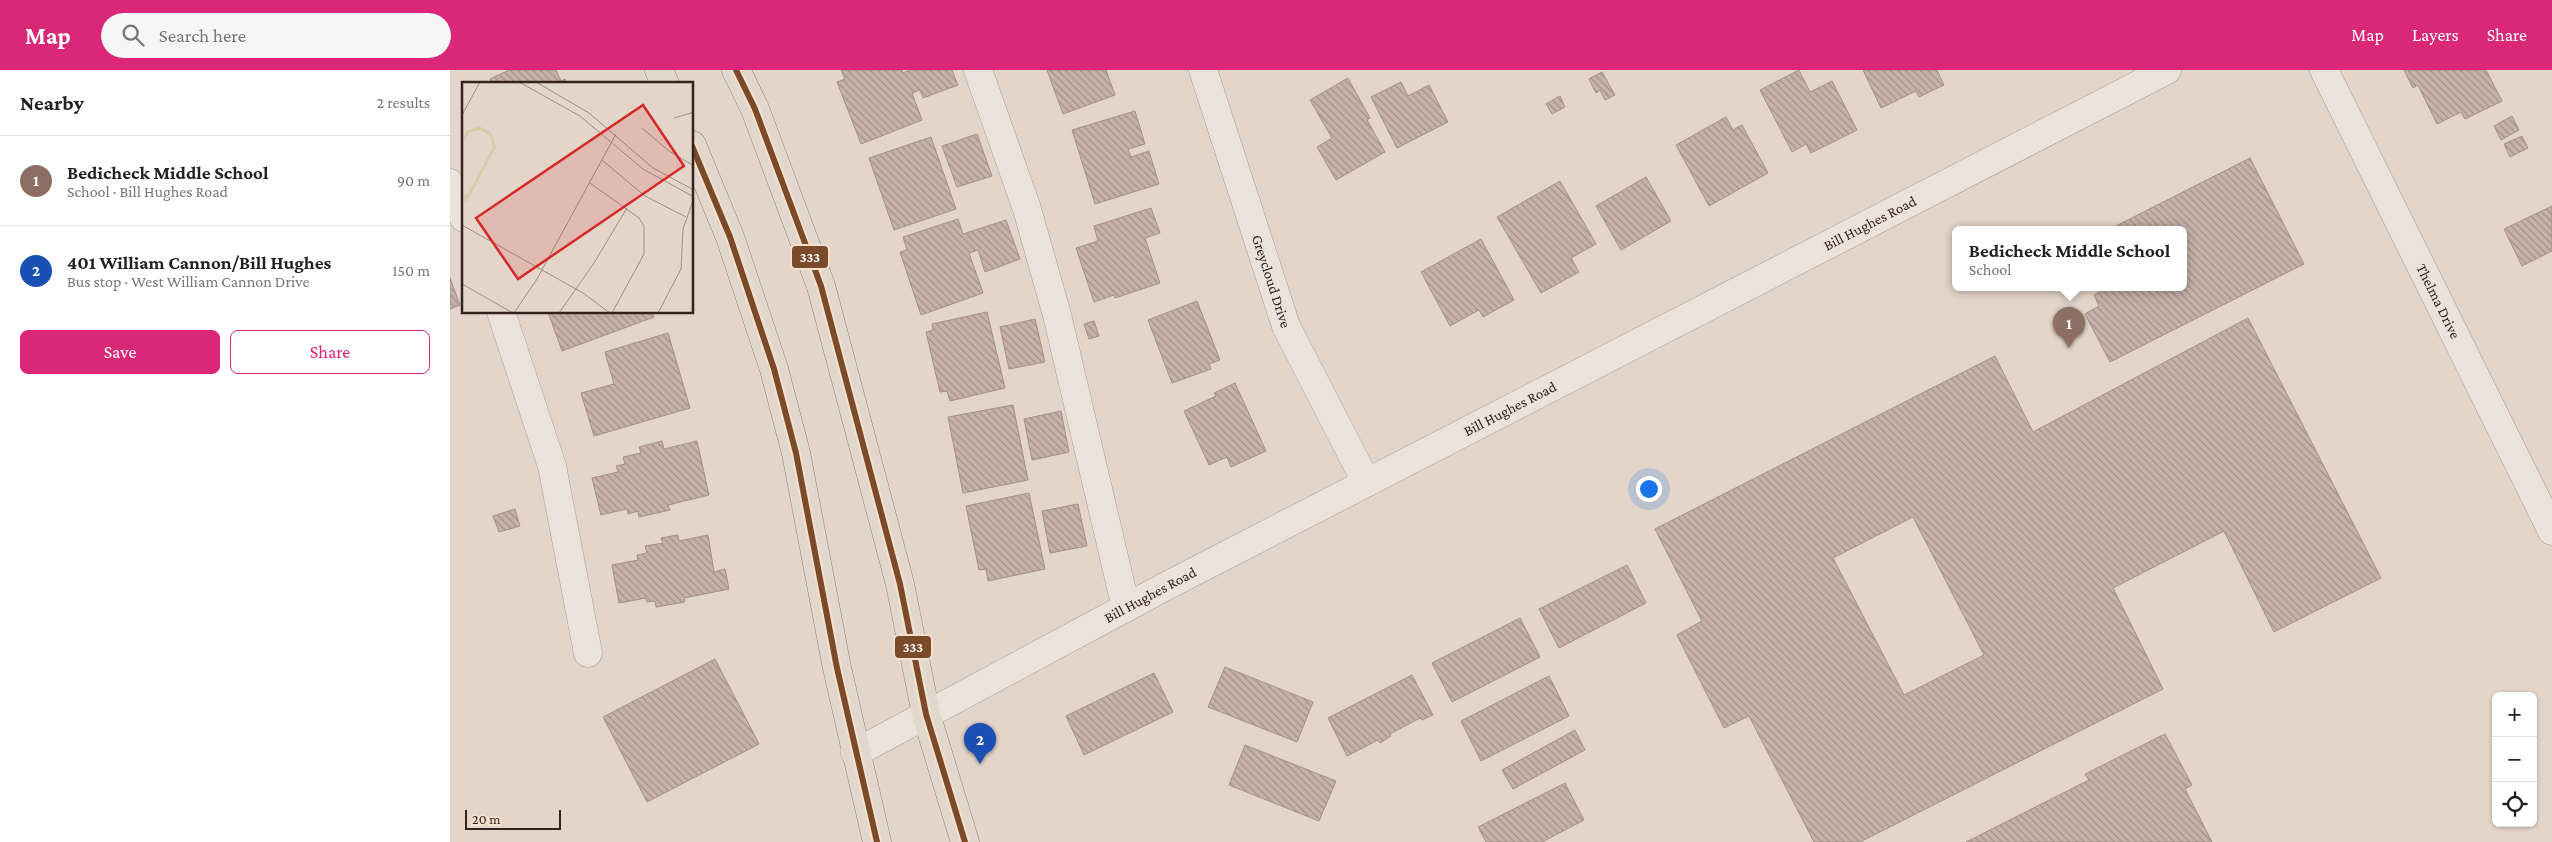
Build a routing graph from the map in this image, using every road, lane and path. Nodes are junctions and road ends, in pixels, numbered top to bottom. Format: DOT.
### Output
graph roads {
  1 [pos="658,70"];
  2 [pos="736,70"];
  3 [pos="978,70"];
  4 [pos="1203,70"];
  5 [pos="2167,70"];
  6 [pos="2324,70"];
  7 [pos="664,82"];
  8 [pos="694,151"];
  9 [pos="450,183"];
  10 [pos="462,213"];
  11 [pos="502,314"];
  12 [pos="1366,482"];
  13 [pos="2552,531"];
  14 [pos="1126,608"];
  15 [pos="588,653"];
  16 [pos="926,714"];
  17 [pos="855,753"];
  18 [pos="877,842"];
  19 [pos="965,842"];
  1 -- 7 [label="main road"];
  2 -- 16 [label="main road"];
  3 -- 14 [label="street"];
  4 -- 12 [label="street, Greycloud Drive"];
  5 -- 12 [label="street, Bill Hughes Road"];
  6 -- 13 [label="street, Thelma Drive"];
  8 -- 17 [label="main road"];
  9 -- 10 [label="street"];
  11 -- 15 [label="street"];
  12 -- 14 [label="street, Bill Hughes Road"];
  14 -- 16 [label="street, Bill Hughes Road"];
  16 -- 17 [label="street, Bill Hughes Road"];
  16 -- 19 [label="main road"];
  17 -- 18 [label="main road"];
}
